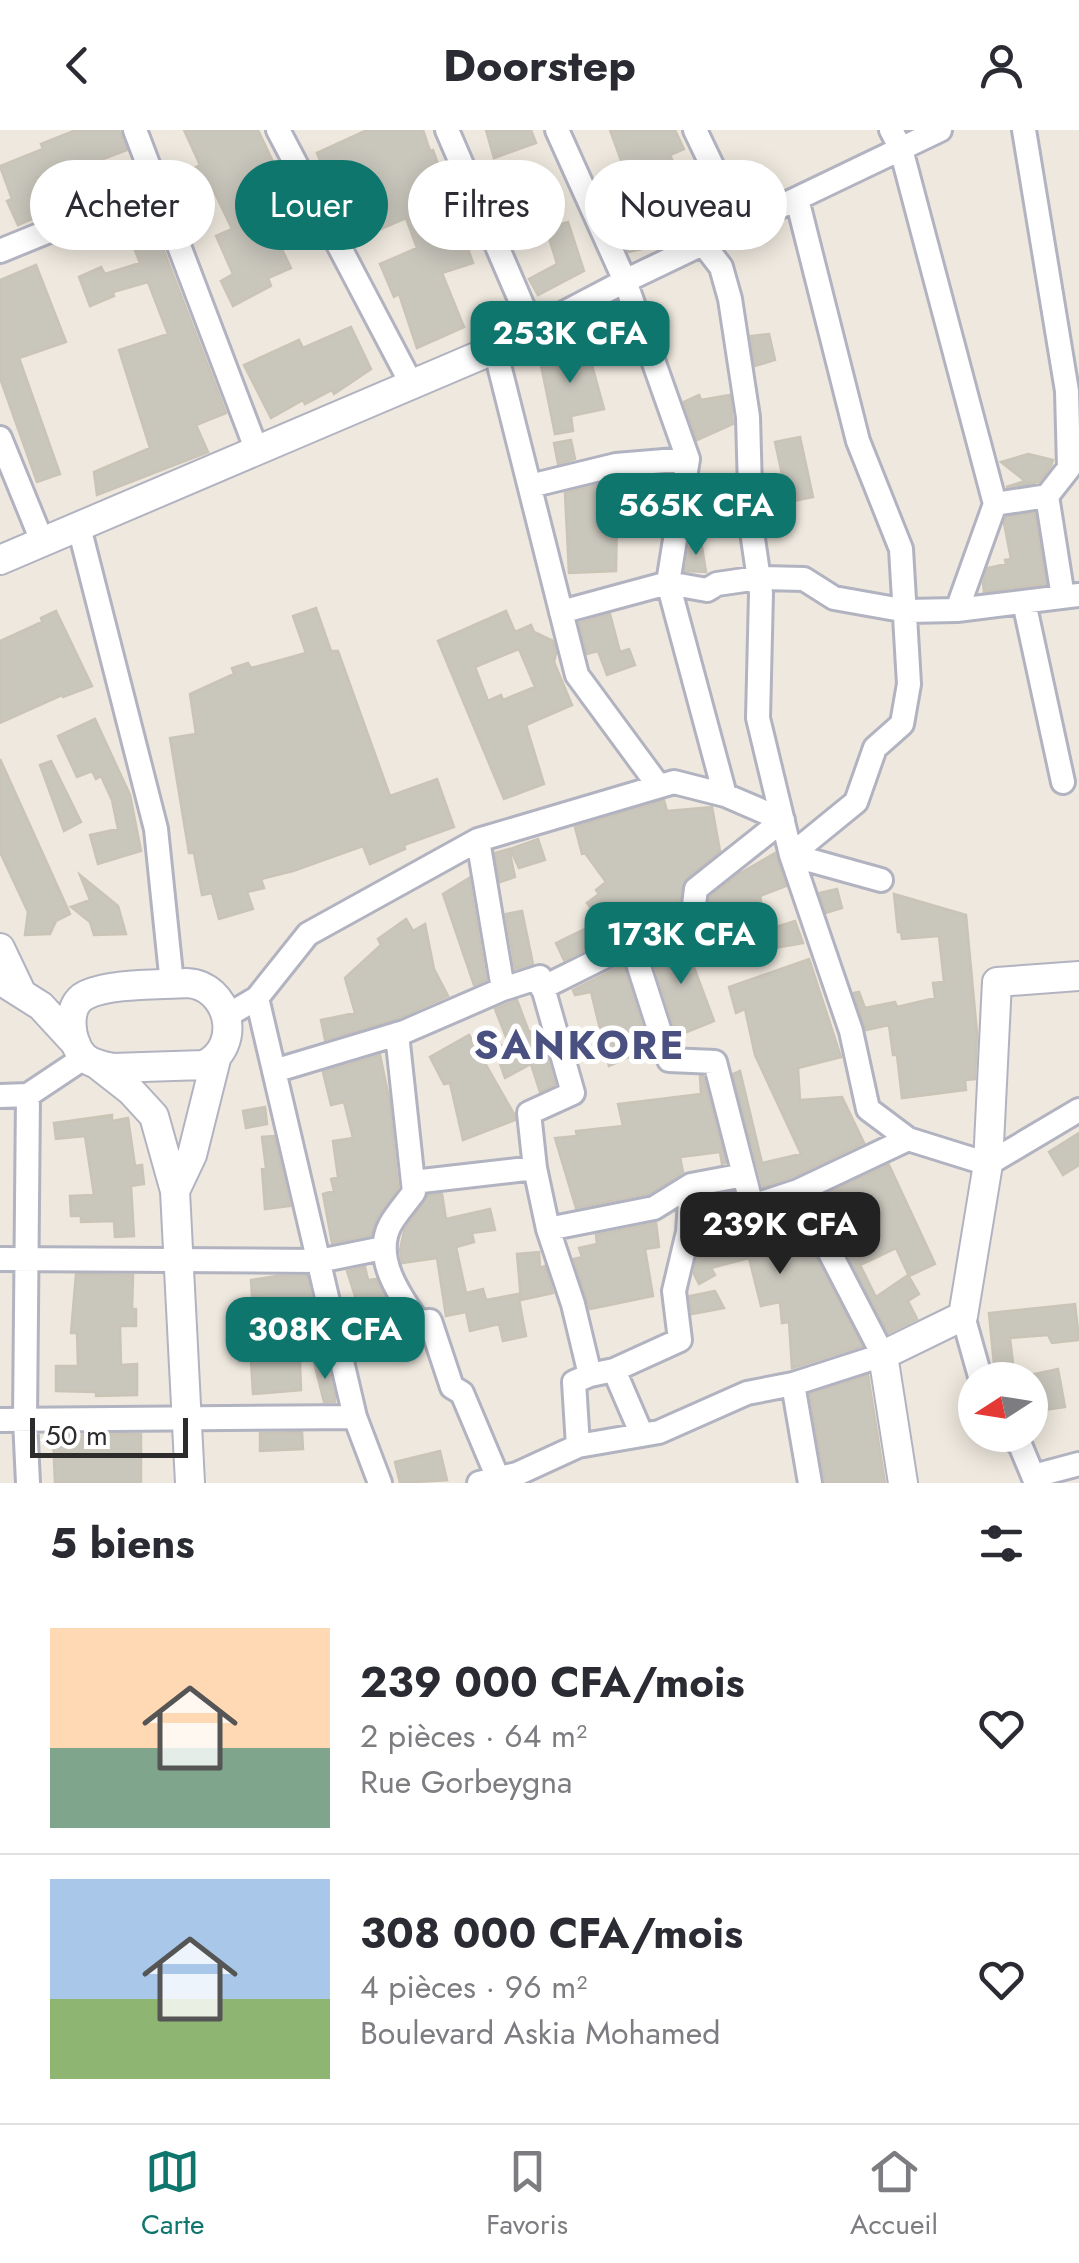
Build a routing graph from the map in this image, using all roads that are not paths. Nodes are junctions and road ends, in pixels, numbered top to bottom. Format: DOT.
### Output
graph roads {
  1 [pos="135,130"];
  2 [pos="278,130"];
  3 [pos="447,130"];
  4 [pos="557,130"];
  5 [pos="695,130"];
  6 [pos="940,130"];
  7 [pos="1024,130"];
  8 [pos="896,140"];
  9 [pos="147,160"];
  10 [pos="709,160"];
  11 [pos="796,198"];
  12 [pos="787,203"];
  13 [pos="30,239"];
  14 [pos="181,250"];
  15 [pos="691,250"];
  16 [pos="709,250"];
  17 [pos="0,251"];
  18 [pos="625,280"];
  19 [pos="533,330"];
  20 [pos="496,349"];
  21 [pos="412,385"];
  22 [pos="0,438"];
  23 [pos="257,451"];
  24 [pos="688,459"];
  25 [pos="530,486"];
  26 [pos="1047,496"];
  27 [pos="995,504"];
  28 [pos="79,527"];
  29 [pos="42,542"];
  30 [pos="0,560"];
  31 [pos="758,578"];
  32 [pos="668,583"];
  33 [pos="1071,596"];
  34 [pos="1024,602"];
  35 [pos="957,610"];
  36 [pos="562,612"];
  37 [pos="906,612"];
  38 [pos="1063,782"];
  39 [pos="658,785"];
  40 [pos="724,795"];
  41 [pos="783,820"];
  42 [pos="478,840"];
  43 [pos="792,855"];
  44 [pos="881,880"];
  45 [pos="632,944"];
  46 [pos="0,948"];
  47 [pos="1079,976"];
  48 [pos="172,984"];
  49 [pos="10,985"];
  50 [pos="503,988"];
  51 [pos="542,988"];
  52 [pos="258,998"];
  53 [pos="223,1011"];
  54 [pos="397,1034"];
  55 [pos="86,1056"];
  56 [pos="216,1059"];
  57 [pos="274,1071"];
  58 [pos="28,1095"];
  59 [pos="0,1096"];
  60 [pos="1079,1110"];
  61 [pos="908,1139"];
  62 [pos="988,1164"];
  63 [pos="535,1168"];
  64 [pos="744,1175"];
  65 [pos="413,1182"];
  66 [pos="691,1185"];
  67 [pos="175,1191"];
  68 [pos="798,1191"];
  69 [pos="548,1229"];
  70 [pos="383,1248"];
  71 [pos="0,1259"];
  72 [pos="26,1259"];
  73 [pos="178,1261"];
  74 [pos="319,1261"];
  75 [pos="964,1316"];
  76 [pos="883,1356"];
  77 [pos="976,1362"];
  78 [pos="614,1370"];
  79 [pos="590,1375"];
  80 [pos="792,1384"];
  81 [pos="355,1417"];
  82 [pos="186,1418"];
  83 [pos="0,1420"];
  84 [pos="25,1420"];
  85 [pos="642,1435"];
  86 [pos="578,1446"];
  87 [pos="1023,1452"];
  88 [pos="1079,1464"];
  89 [pos="1035,1479"];
  90 [pos="492,1482"];
  91 [pos="28,1483"];
  92 [pos="190,1483"];
  93 [pos="380,1483"];
  94 [pos="810,1483"];
  95 [pos="902,1483"];
  1 -- 9 [label="street"];
  2 -- 21 [label="street"];
  3 -- 19 [label="street"];
  4 -- 18 [label="street"];
  5 -- 10 [label="street"];
  6 -- 8 [label="street"];
  7 -- 26 [label="street"];
  8 -- 11 [label="street"];
  8 -- 27 [label="street"];
  11 -- 12 [label="street"];
  11 -- 37 [label="street"];
  13 -- 17 [label="street"];
  14 -- 23 [label="street"];
  15 -- 18 [label="street"];
  16 -- 31 [label="street"];
  18 -- 19 [label="street"];
  18 -- 24 [label="street"];
  19 -- 20 [label="street"];
  20 -- 21 [label="street"];
  20 -- 25 [label="street"];
  21 -- 23 [label="street"];
  22 -- 29 [label="street"];
  23 -- 28 [label="street"];
  24 -- 25 [label="street"];
  24 -- 32 [label="street"];
  25 -- 36 [label="street"];
  26 -- 27 [label="street"];
  26 -- 33 [label="street"];
  27 -- 35 [label="street"];
  28 -- 29 [label="street"];
  28 -- 48 [label="street"];
  29 -- 30 [label="street"];
  31 -- 32 [label="street"];
  31 -- 37 [label="street"];
  31 -- 41 [label="street"];
  32 -- 36 [label="street"];
  32 -- 40 [label="street"];
  33 -- 34 [label="street"];
  34 -- 35 [label="street"];
  34 -- 38 [label="street"];
  35 -- 37 [label="street"];
  36 -- 39 [label="street"];
  37 -- 43 [label="street"];
  39 -- 40 [label="street"];
  39 -- 42 [label="street"];
  40 -- 41 [label="street"];
  41 -- 43 [label="street"];
  41 -- 45 [label="street"];
  42 -- 50 [label="street"];
  42 -- 52 [label="street"];
  43 -- 44 [label="street"];
  43 -- 61 [label="street"];
  45 -- 51 [label="street"];
  45 -- 64 [label="street"];
  46 -- 49 [label="street"];
  47 -- 62 [label="street"];
  48 -- 53 [label="street"];
  48 -- 55 [label="street"];
  49 -- 55 [label="street"];
  50 -- 51 [label="street"];
  50 -- 54 [label="street"];
  51 -- 63 [label="street"];
  52 -- 53 [label="street"];
  52 -- 57 [label="street"];
  53 -- 56 [label="street"];
  54 -- 57 [label="street"];
  54 -- 65 [label="street"];
  55 -- 56 [label="street"];
  55 -- 58 [label="street"];
  55 -- 67 [label="street"];
  56 -- 67 [label="street"];
  57 -- 74 [label="street"];
  58 -- 59 [label="street"];
  58 -- 72 [label="street"];
  60 -- 62 [label="street"];
  61 -- 62 [label="street"];
  61 -- 68 [label="street"];
  62 -- 75 [label="street"];
  63 -- 65 [label="street"];
  63 -- 69 [label="street"];
  64 -- 66 [label="street"];
  64 -- 68 [label="street"];
  65 -- 70 [label="street"];
  66 -- 69 [label="street"];
  66 -- 78 [label="street"];
  67 -- 73 [label="street"];
  68 -- 76 [label="street"];
  69 -- 79 [label="street"];
  70 -- 74 [label="street"];
  70 -- 90 [label="street"];
  71 -- 72 [label="street"];
  72 -- 73 [label="street"];
  72 -- 84 [label="street"];
  73 -- 74 [label="street"];
  73 -- 82 [label="street"];
  74 -- 81 [label="street"];
  75 -- 76 [label="street"];
  75 -- 77 [label="street"];
  76 -- 80 [label="street"];
  76 -- 95 [label="street"];
  78 -- 79 [label="street"];
  78 -- 85 [label="street"];
  79 -- 86 [label="street"];
  80 -- 85 [label="street"];
  80 -- 94 [label="street"];
  81 -- 82 [label="street"];
  81 -- 93 [label="street"];
  82 -- 84 [label="street"];
  82 -- 92 [label="street"];
  83 -- 84 [label="street"];
  84 -- 91 [label="street"];
  85 -- 86 [label="street"];
  86 -- 90 [label="street"];
  87 -- 89 [label="street"];
  88 -- 89 [label="street"];
}
